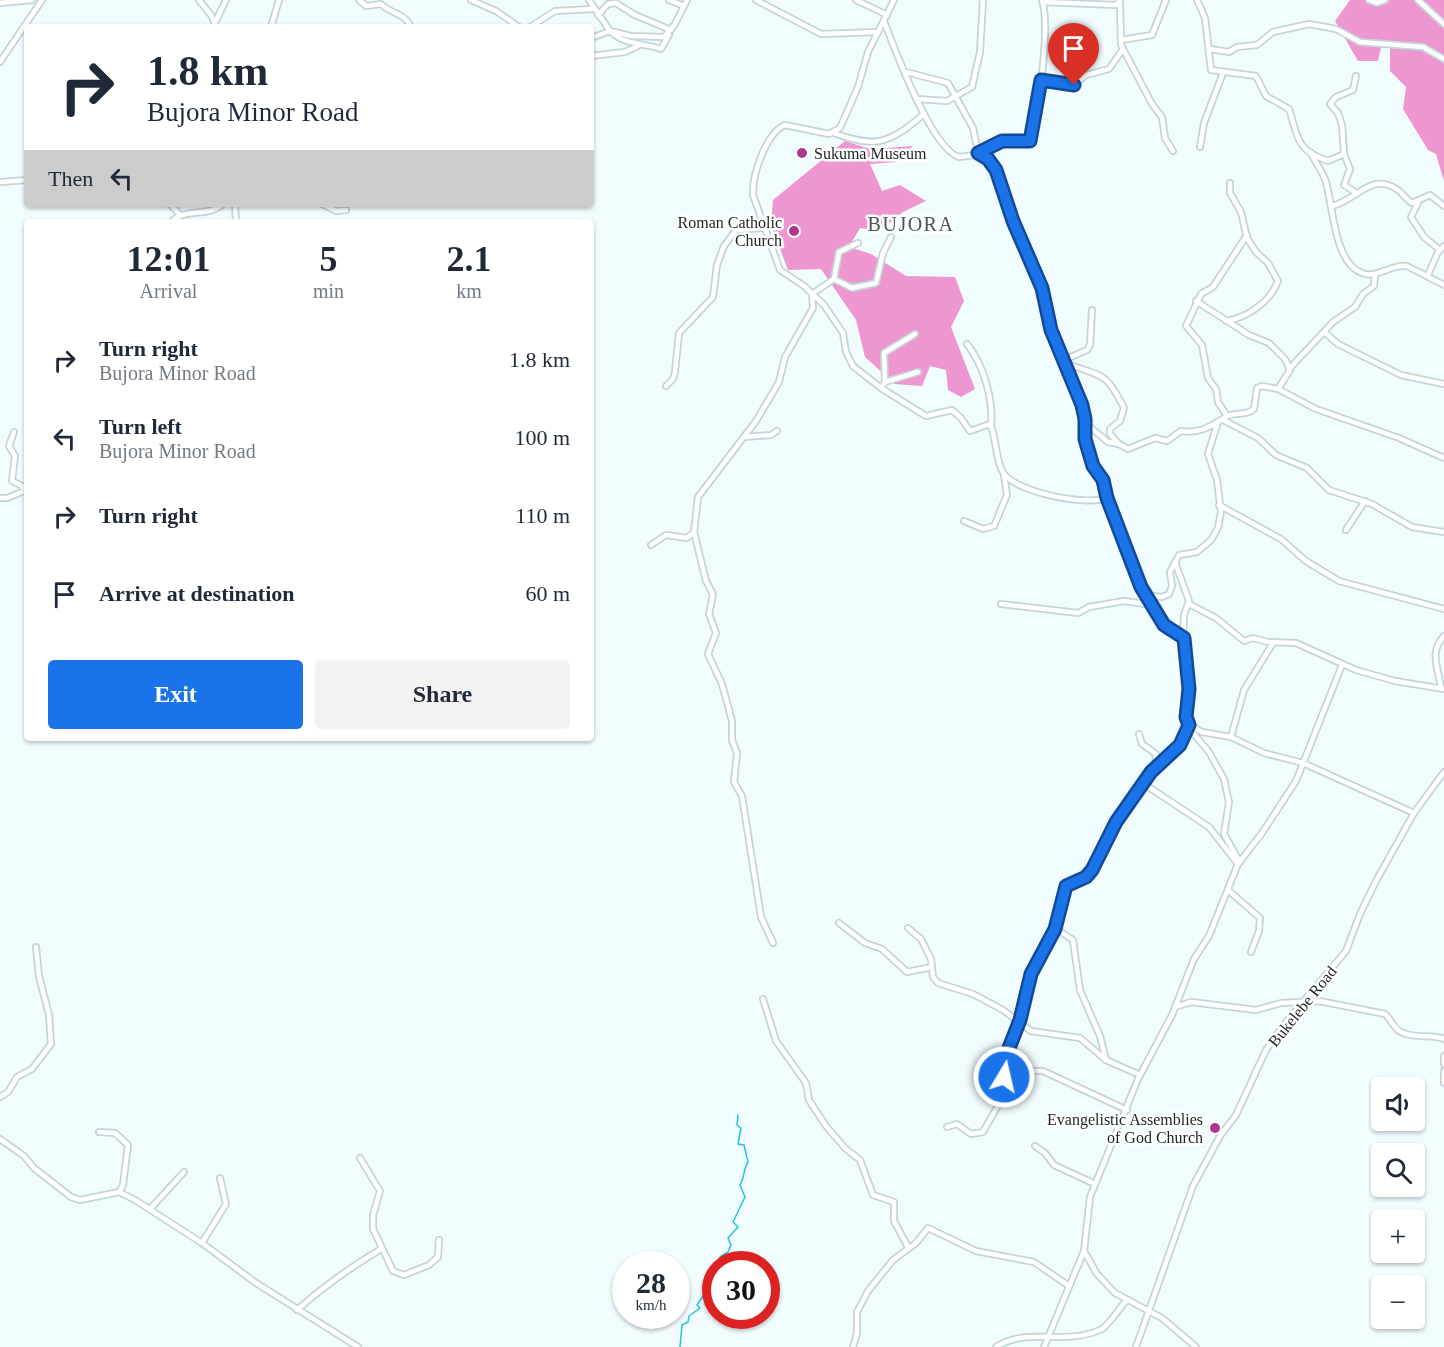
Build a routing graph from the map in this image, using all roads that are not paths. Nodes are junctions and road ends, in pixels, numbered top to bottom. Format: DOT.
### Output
graph roads {
  1 [pos="32,0"];
  2 [pos="42,0"];
  3 [pos="199,0"];
  4 [pos="226,0"];
  5 [pos="279,0"];
  6 [pos="359,0"];
  7 [pos="471,0"];
  8 [pos="669,0"];
  9 [pos="687,0"];
  10 [pos="757,0"];
  11 [pos="856,0"];
  12 [pos="894,0"];
  13 [pos="983,0"];
  14 [pos="1166,0"];
  15 [pos="1197,0"];
  16 [pos="1369,0"];
  17 [pos="1385,0"];
  18 [pos="1417,0"];
  19 [pos="1043,1"];
  20 [pos="1120,2"];
  21 [pos="0,3"];
  22 [pos="591,3"];
  23 [pos="684,6"];
  24 [pos="598,15"];
  25 [pos="887,15"];
  26 [pos="884,21"];
  27 [pos="26,24"];
  28 [pos="214,24"];
  29 [pos="214,24"];
  30 [pos="272,24"];
  31 [pos="408,24"];
  32 [pos="515,24"];
  33 [pos="535,24"];
  34 [pos="1444,24"];
  35 [pos="24,27"];
  36 [pos="610,31"];
  37 [pos="670,31"];
  38 [pos="878,32"];
  39 [pos="594,38"];
  40 [pos="1121,40"];
  41 [pos="639,46"];
  42 [pos="1123,49"];
  43 [pos="1210,49"];
  44 [pos="594,56"];
  45 [pos="1444,59"];
  46 [pos="0,62"];
  47 [pos="906,72"];
  48 [pos="1223,73"];
  49 [pos="1356,76"];
  50 [pos="1041,80"];
  51 [pos="955,95"];
  52 [pos="917,99"];
  53 [pos="924,114"];
  54 [pos="834,133"];
  55 [pos="1200,147"];
  56 [pos="1173,151"];
  57 [pos="1311,152"];
  58 [pos="978,153"];
  59 [pos="1344,154"];
  60 [pos="24,180"];
  61 [pos="0,182"];
  62 [pos="1230,183"];
  63 [pos="1355,192"];
  64 [pos="1419,201"];
  65 [pos="1332,206"];
  66 [pos="1444,206"];
  67 [pos="218,207"];
  68 [pos="328,207"];
  69 [pos="346,210"];
  70 [pos="176,216"];
  71 [pos="764,228"];
  72 [pos="1247,235"];
  73 [pos="891,237"];
  74 [pos="858,243"];
  75 [pos="1442,248"];
  76 [pos="1375,274"];
  77 [pos="1428,275"];
  78 [pos="834,279"];
  79 [pos="1444,285"];
  80 [pos="812,294"];
  81 [pos="1196,302"];
  82 [pos="1092,310"];
  83 [pos="1226,321"];
  84 [pos="1324,332"];
  85 [pos="915,334"];
  86 [pos="967,344"];
  87 [pos="1064,361"];
  88 [pos="1290,368"];
  89 [pos="918,372"];
  90 [pos="885,382"];
  91 [pos="1444,384"];
  92 [pos="666,386"];
  93 [pos="881,388"];
  94 [pos="1278,389"];
  95 [pos="1225,418"];
  96 [pos="1085,423"];
  97 [pos="1217,425"];
  98 [pos="991,426"];
  99 [pos="777,431"];
  100 [pos="14,432"];
  101 [pos="744,437"];
  102 [pos="1119,444"];
  103 [pos="1444,458"];
  104 [pos="1003,473"];
  105 [pos="0,498"];
  106 [pos="1107,498"];
  107 [pos="1365,501"];
  108 [pos="1219,506"];
  109 [pos="964,521"];
  110 [pos="1346,530"];
  111 [pos="694,532"];
  112 [pos="1443,533"];
  113 [pos="651,545"];
  114 [pos="1176,562"];
  115 [pos="1146,595"];
  116 [pos="1001,604"];
  117 [pos="1189,604"];
  118 [pos="1152,605"];
  119 [pos="1444,609"];
  120 [pos="1183,636"];
  121 [pos="1444,636"];
  122 [pos="1273,642"];
  123 [pos="1342,665"];
  124 [pos="1442,688"];
  125 [pos="1189,726"];
  126 [pos="1139,734"];
  127 [pos="1231,737"];
  128 [pos="1303,763"];
  129 [pos="1154,769"];
  130 [pos="1444,772"];
  131 [pos="1144,784"];
  132 [pos="1414,813"];
  133 [pos="1239,863"];
  134 [pos="1228,890"];
  135 [pos="839,923"];
  136 [pos="1056,923"];
  137 [pos="908,928"];
  138 [pos="774,943"];
  139 [pos="36,947"];
  140 [pos="1251,952"];
  141 [pos="932,967"];
  142 [pos="763,999"];
  143 [pos="1304,1002"];
  144 [pos="1175,1007"];
  145 [pos="1020,1020"];
  146 [pos="1443,1040"];
  147 [pos="1444,1056"];
  148 [pos="1106,1059"];
  149 [pos="1444,1064"];
  150 [pos="1444,1071"];
  151 [pos="1140,1075"];
  152 [pos="1005,1080"];
  153 [pos="1444,1083"];
  154 [pos="0,1097"];
  155 [pos="1127,1110"];
  156 [pos="947,1127"];
  157 [pos="99,1132"];
  158 [pos="0,1139"];
  159 [pos="1035,1146"];
  160 [pos="360,1158"];
  161 [pos="184,1172"];
  162 [pos="220,1178"];
  163 [pos="1095,1184"];
  164 [pos="123,1185"];
  165 [pos="119,1192"];
  166 [pos="124,1194"];
  167 [pos="150,1209"];
  168 [pos="439,1240"];
  169 [pos="202,1243"];
  170 [pos="908,1247"];
  171 [pos="381,1249"];
  172 [pos="1084,1251"];
  173 [pos="1069,1286"];
  174 [pos="1126,1301"];
  175 [pos="297,1310"];
  176 [pos="1148,1311"];
  177 [pos="1045,1344"];
  178 [pos="358,1347"];
  179 [pos="853,1347"];
  180 [pos="996,1347"];
  181 [pos="1136,1347"];
  182 [pos="1196,1347"];
  1 -- 21 [label="street"];
  2 -- 27 [label="street"];
  3 -- 28 [label="street"];
  4 -- 29 [label="street"];
  5 -- 30 [label="street"];
  6 -- 31 [label="street"];
  7 -- 32 [label="street"];
  8 -- 23 [label="street"];
  9 -- 23 [label="street"];
  10 -- 38 [label="street"];
  11 -- 25 [label="street"];
  12 -- 25 [label="street"];
  13 -- 51 [label="street"];
  14 -- 40 [label="street"];
  15 -- 43 [label="street"];
  16 -- 17 [label="street"];
  18 -- 34 [label="street"];
  19 -- 20 [label="street"];
  19 -- 50 [label="street"];
  20 -- 40 [label="street"];
  22 -- 24 [label="street"];
  22 -- 33 [label="street"];
  23 -- 37 [label="street"];
  24 -- 36 [label="street"];
  24 -- 37 [label="street"];
  25 -- 26 [label="street"];
  26 -- 38 [label="street"];
  26 -- 47 [label="street"];
  35 -- 46 [label="street"];
  36 -- 37 [label="street"];
  36 -- 39 [label="street"];
  36 -- 41 [label="street"];
  37 -- 41 [label="street"];
  38 -- 54 [label="street"];
  40 -- 42 [label="street"];
  41 -- 44 [label="street"];
  42 -- 50 [label="street"];
  42 -- 56 [label="street"];
  43 -- 45 [label="street"];
  43 -- 48 [label="street"];
  47 -- 51 [label="street"];
  47 -- 52 [label="street"];
  48 -- 55 [label="street"];
  48 -- 57 [label="street"];
  49 -- 59 [label="street"];
  50 -- 58 [label="street"];
  51 -- 52 [label="street"];
  51 -- 58 [label="street"];
  52 -- 53 [label="street"];
  53 -- 54 [label="street"];
  53 -- 58 [label="street"];
  54 -- 71 [label="street"];
  57 -- 59 [label="street"];
  57 -- 65 [label="street"];
  58 -- 87 [label="street"];
  59 -- 63 [label="street"];
  60 -- 61 [label="street"];
  62 -- 72 [label="street"];
  63 -- 64 [label="street"];
  63 -- 65 [label="street"];
  64 -- 66 [label="street"];
  64 -- 75 [label="street"];
  65 -- 76 [label="street"];
  67 -- 70 [label="street"];
  68 -- 69 [label="street"];
  71 -- 80 [label="street"];
  71 -- 92 [label="street"];
  72 -- 81 [label="street"];
  72 -- 83 [label="street"];
  73 -- 78 [label="street"];
  74 -- 78 [label="street"];
  75 -- 77 [label="street"];
  76 -- 77 [label="street"];
  76 -- 84 [label="street"];
  77 -- 79 [label="street"];
  78 -- 80 [label="street"];
  80 -- 93 [label="street"];
  80 -- 101 [label="street"];
  81 -- 83 [label="street"];
  81 -- 95 [label="street"];
  82 -- 87 [label="street"];
  83 -- 88 [label="street"];
  84 -- 88 [label="street"];
  84 -- 91 [label="street"];
  85 -- 90 [label="street"];
  86 -- 98 [label="street"];
  87 -- 96 [label="street"];
  87 -- 102 [label="street"];
  88 -- 94 [label="street"];
  89 -- 90 [label="street"];
  90 -- 93 [label="street"];
  93 -- 98 [label="street"];
  94 -- 95 [label="street"];
  94 -- 103 [label="street"];
  95 -- 97 [label="street"];
  95 -- 107 [label="street"];
  96 -- 102 [label="street"];
  96 -- 106 [label="street"];
  97 -- 102 [label="street"];
  97 -- 108 [label="street"];
  98 -- 104 [label="street"];
  99 -- 101 [label="street"];
  100 -- 105 [label="street"];
  101 -- 111 [label="street"];
  104 -- 106 [label="street"];
  104 -- 109 [label="street"];
  106 -- 115 [label="street"];
  107 -- 110 [label="street"];
  107 -- 112 [label="street"];
  108 -- 114 [label="street"];
  108 -- 119 [label="street"];
  111 -- 113 [label="street"];
  111 -- 138 [label="street"];
  114 -- 115 [label="street"];
  114 -- 117 [label="street"];
  115 -- 118 [label="street"];
  116 -- 118 [label="street"];
  117 -- 120 [label="street"];
  117 -- 122 [label="street"];
  118 -- 120 [label="street"];
  120 -- 125 [label="street"];
  121 -- 124 [label="street"];
  122 -- 123 [label="street"];
  122 -- 127 [label="street"];
  123 -- 124 [label="street"];
  123 -- 128 [label="street"];
  125 -- 127 [label="street"];
  125 -- 129 [label="street"];
  125 -- 133 [label="street"];
  126 -- 129 [label="street"];
  127 -- 128 [label="street"];
  128 -- 132 [label="street"];
  128 -- 133 [label="street"];
  129 -- 131 [label="street"];
  130 -- 132 [label="street, Bukelebe Road"];
  131 -- 133 [label="street"];
  131 -- 136 [label="street"];
  132 -- 143 [label="street, Bukelebe Road"];
  133 -- 134 [label="street"];
  134 -- 140 [label="street"];
  134 -- 144 [label="street"];
  135 -- 141 [label="street"];
  136 -- 145 [label="street"];
  136 -- 148 [label="street"];
  137 -- 141 [label="street"];
  139 -- 154 [label="street"];
  141 -- 145 [label="street"];
  142 -- 170 [label="street"];
  143 -- 144 [label="street"];
  143 -- 146 [label="street"];
  143 -- 176 [label="street, Bukelebe Road"];
  144 -- 151 [label="street"];
  145 -- 148 [label="street"];
  145 -- 152 [label="street"];
  147 -- 149 [label="street"];
  148 -- 151 [label="street"];
  150 -- 153 [label="street"];
  151 -- 155 [label="street"];
  152 -- 155 [label="street"];
  152 -- 156 [label="street"];
  155 -- 163 [label="street"];
  157 -- 164 [label="street"];
  158 -- 165 [label="street"];
  159 -- 163 [label="street"];
  160 -- 171 [label="street"];
  161 -- 167 [label="street"];
  162 -- 169 [label="street"];
  163 -- 172 [label="street"];
  164 -- 165 [label="street"];
  164 -- 166 [label="street"];
  165 -- 166 [label="street"];
  166 -- 167 [label="street"];
  167 -- 169 [label="street"];
  168 -- 171 [label="street"];
  169 -- 175 [label="street"];
  170 -- 173 [label="street"];
  170 -- 179 [label="street"];
  171 -- 175 [label="street"];
  172 -- 173 [label="street"];
  172 -- 174 [label="street"];
  173 -- 177 [label="street"];
  174 -- 176 [label="street"];
  174 -- 177 [label="street"];
  175 -- 178 [label="street"];
  176 -- 181 [label="street, Bukelebe Road"];
  176 -- 182 [label="street"];
  177 -- 180 [label="street"];
}
